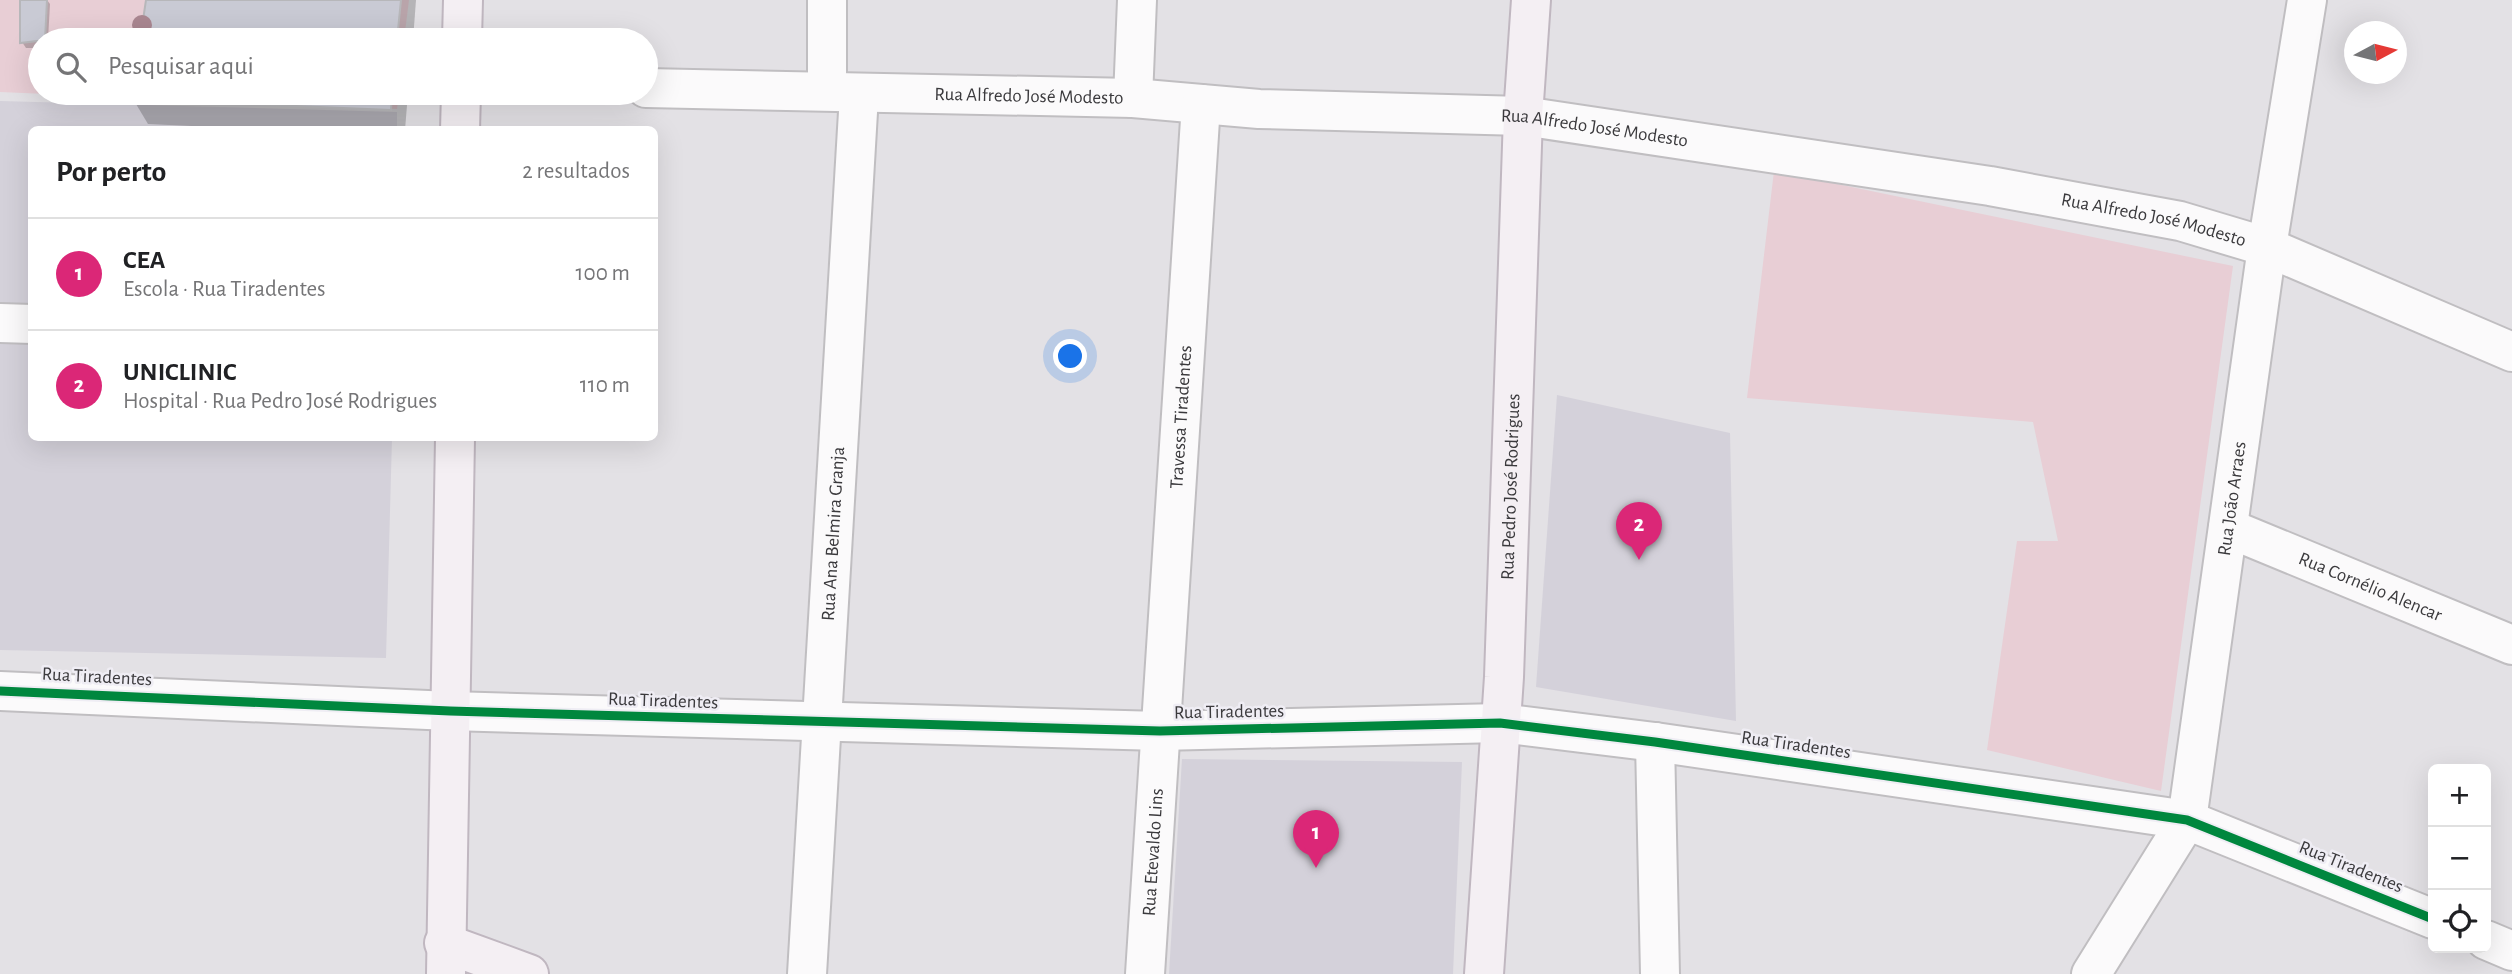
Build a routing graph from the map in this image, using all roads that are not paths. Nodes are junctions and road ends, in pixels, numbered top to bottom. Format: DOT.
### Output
graph roads {
  1 [pos="463,0"];
  2 [pos="827,0"];
  3 [pos="1137,0"];
  4 [pos="1531,0"];
  5 [pos="2307,0"];
  6 [pos="462,28"];
  7 [pos="658,88"];
  8 [pos="843,93"];
  9 [pos="1133,98"];
  10 [pos="1201,104"];
  11 [pos="461,105"];
  12 [pos="1524,116"];
  13 [pos="460,126"];
  14 [pos="2267,247"];
  15 [pos="0,323"];
  16 [pos="28,324"];
  17 [pos="2512,352"];
  18 [pos="455,441"];
  19 [pos="2228,528"];
  20 [pos="2512,645"];
  21 [pos="0,691"];
  22 [pos="450,711"];
  23 [pos="822,723"];
  24 [pos="1500,723"];
  25 [pos="1160,731"];
  26 [pos="1655,742"];
  27 [pos="2187,820"];
  28 [pos="2428,917"];
  29 [pos="2491,942"];
  30 [pos="2512,951"];
  31 [pos="445,958"];
  32 [pos="529,974"];
  33 [pos="807,974"];
  34 [pos="1145,974"];
  35 [pos="1484,974"];
  36 [pos="1660,974"];
  37 [pos="2091,974"];
  1 -- 6 [label="main road"];
  2 -- 8 [label="street, Rua Ana Belmira Granja"];
  3 -- 9 [label="street"];
  4 -- 12 [label="main road, Rua Pedro José Rodrigues"];
  5 -- 14 [label="street, Rua João Arraes"];
  7 -- 8 [label="street, Rua Alfredo José Modesto"];
  8 -- 9 [label="street, Rua Alfredo José Modesto"];
  8 -- 23 [label="street, Rua Ana Belmira Granja"];
  9 -- 10 [label="street, Rua Alfredo José Modesto"];
  10 -- 12 [label="street, Rua Alfredo José Modesto"];
  10 -- 25 [label="street, Travessa Tiradentes"];
  11 -- 13 [label="main road"];
  12 -- 14 [label="street, Rua Alfredo José Modesto"];
  12 -- 24 [label="main road, Rua Pedro José Rodrigues"];
  14 -- 17 [label="street, Rua Alfredo José Modesto"];
  14 -- 19 [label="street, Rua João Arraes"];
  15 -- 16 [label="street"];
  18 -- 22 [label="main road"];
  19 -- 20 [label="street, Rua Cornélio Alencar"];
  19 -- 27 [label="street, Rua João Arraes"];
  21 -- 22 [label="street, Rua Tiradentes"];
  22 -- 23 [label="street, Rua Tiradentes"];
  22 -- 31 [label="main road"];
  23 -- 25 [label="street, Rua Tiradentes"];
  23 -- 33 [label="street, Rua Ana Belmira Granja"];
  24 -- 25 [label="street, Rua Tiradentes"];
  24 -- 26 [label="street, Rua Tiradentes"];
  24 -- 35 [label="main road, Rua Pedro José Rodrigues"];
  25 -- 34 [label="street, Rua Etevaldo Lins"];
  26 -- 27 [label="street, Rua Tiradentes"];
  26 -- 36 [label="street"];
  27 -- 28 [label="street, Rua Tiradentes"];
  27 -- 37 [label="street, Rua João Arraes"];
  29 -- 30 [label="street"];
  31 -- 32 [label="main road"];
}
